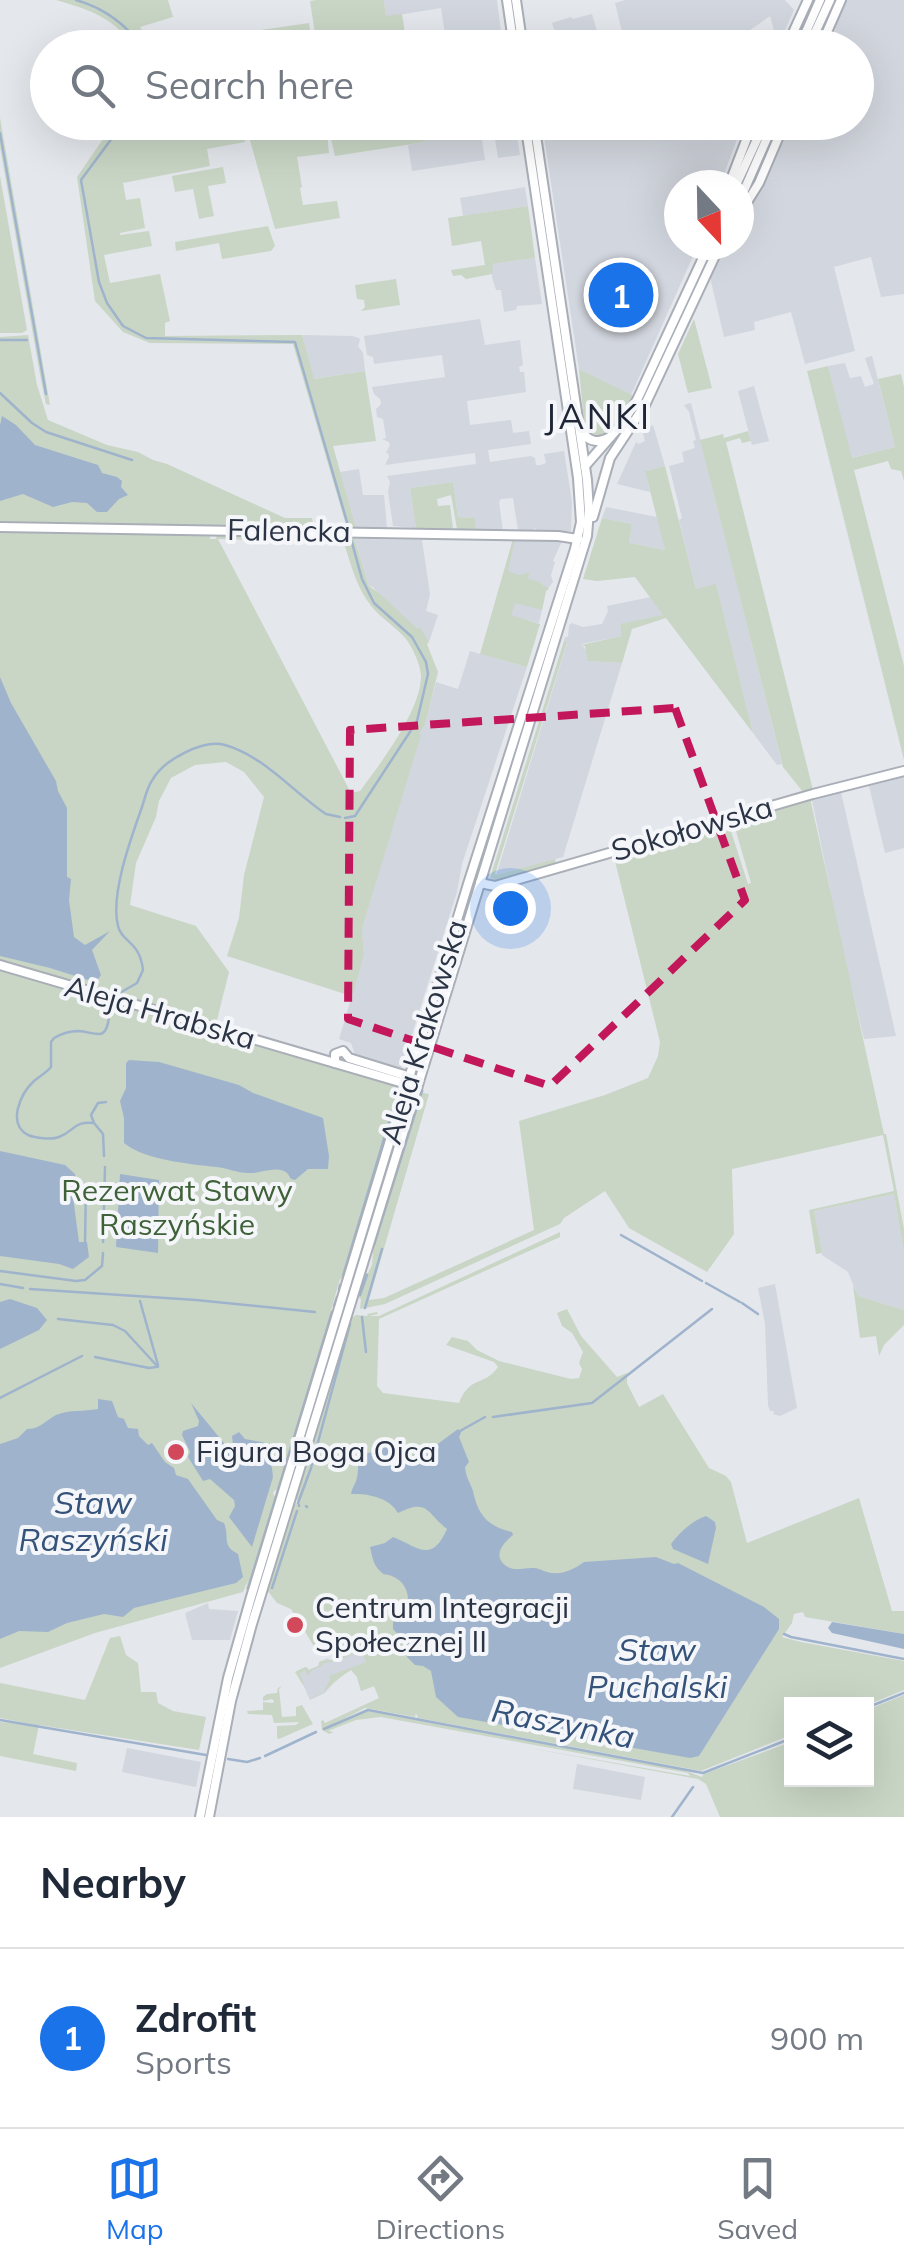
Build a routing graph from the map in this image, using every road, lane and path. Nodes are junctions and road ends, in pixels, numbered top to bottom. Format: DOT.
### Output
graph roads {
  1 [pos="507,0"];
  2 [pos="516,0"];
  3 [pos="808,0"];
  4 [pos="820,0"];
  5 [pos="830,0"];
  6 [pos="840,0"];
  7 [pos="511,30"];
  8 [pos="520,30"];
  9 [pos="794,30"];
  10 [pos="809,30"];
  11 [pos="813,30"];
  12 [pos="828,30"];
  13 [pos="528,140"];
  14 [pos="537,140"];
  15 [pos="746,140"];
  16 [pos="756,140"];
  17 [pos="766,140"];
  18 [pos="778,140"];
  19 [pos="737,170"];
  20 [pos="740,170"];
  21 [pos="753,170"];
  22 [pos="754,190"];
  23 [pos="708,260"];
  24 [pos="709,260"];
  25 [pos="580,426"];
  26 [pos="614,434"];
  27 [pos="610,458"];
  28 [pos="576,460"];
  29 [pos="585,466"];
  30 [pos="578,478"];
  31 [pos="0,527"];
  32 [pos="582,538"];
  33 [pos="904,771"];
  34 [pos="480,883"];
  35 [pos="0,966"];
  36 [pos="414,1065"];
  37 [pos="421,1080"];
  38 [pos="408,1082"];
  39 [pos="200,1817"];
  40 [pos="209,1817"];
  1 -- 7 [label="main road"];
  2 -- 8 [label="main road"];
  3 -- 9 [label="main road"];
  4 -- 10 [label="main road"];
  5 -- 11 [label="main road"];
  6 -- 12 [label="main road"];
  13 -- 28 [label="main road, Aleja Krakowska"];
  14 -- 25 [label="main road, Aleja Krakowska"];
  15 -- 19 [label="main road"];
  16 -- 20 [label="main road"];
  17 -- 21 [label="main road"];
  18 -- 22 [label="main road"];
  23 -- 26 [label="main road"];
  24 -- 27 [label="main road"];
  25 -- 26 [label="main road"];
  25 -- 29 [label="main road, Aleja Krakowska"];
  26 -- 29 [label="main road"];
  27 -- 29 [label="main road"];
  27 -- 32 [label="main road"];
  28 -- 29 [label="main road"];
  28 -- 30 [label="main road, Aleja Krakowska"];
  29 -- 30 [label="main road"];
  29 -- 32 [label="main road, Aleja Krakowska"];
  30 -- 32 [label="main road, Aleja Krakowska"];
  31 -- 32 [label="main road, Falencka"];
  32 -- 34 [label="main road, Aleja Krakowska"];
  32 -- 36 [label="main road, Aleja Krakowska"];
  33 -- 34 [label="main road, Sokołowska"];
  34 -- 37 [label="main road, Aleja Krakowska"];
  35 -- 38 [label="main road, Aleja Hrabska"];
  36 -- 37 [label="main road"];
  36 -- 38 [label="main road, Aleja Krakowska"];
  37 -- 38 [label="main road, Aleja Hrabska"];
  37 -- 40 [label="main road, Aleja Krakowska"];
  38 -- 39 [label="main road, Aleja Krakowska"];
}
